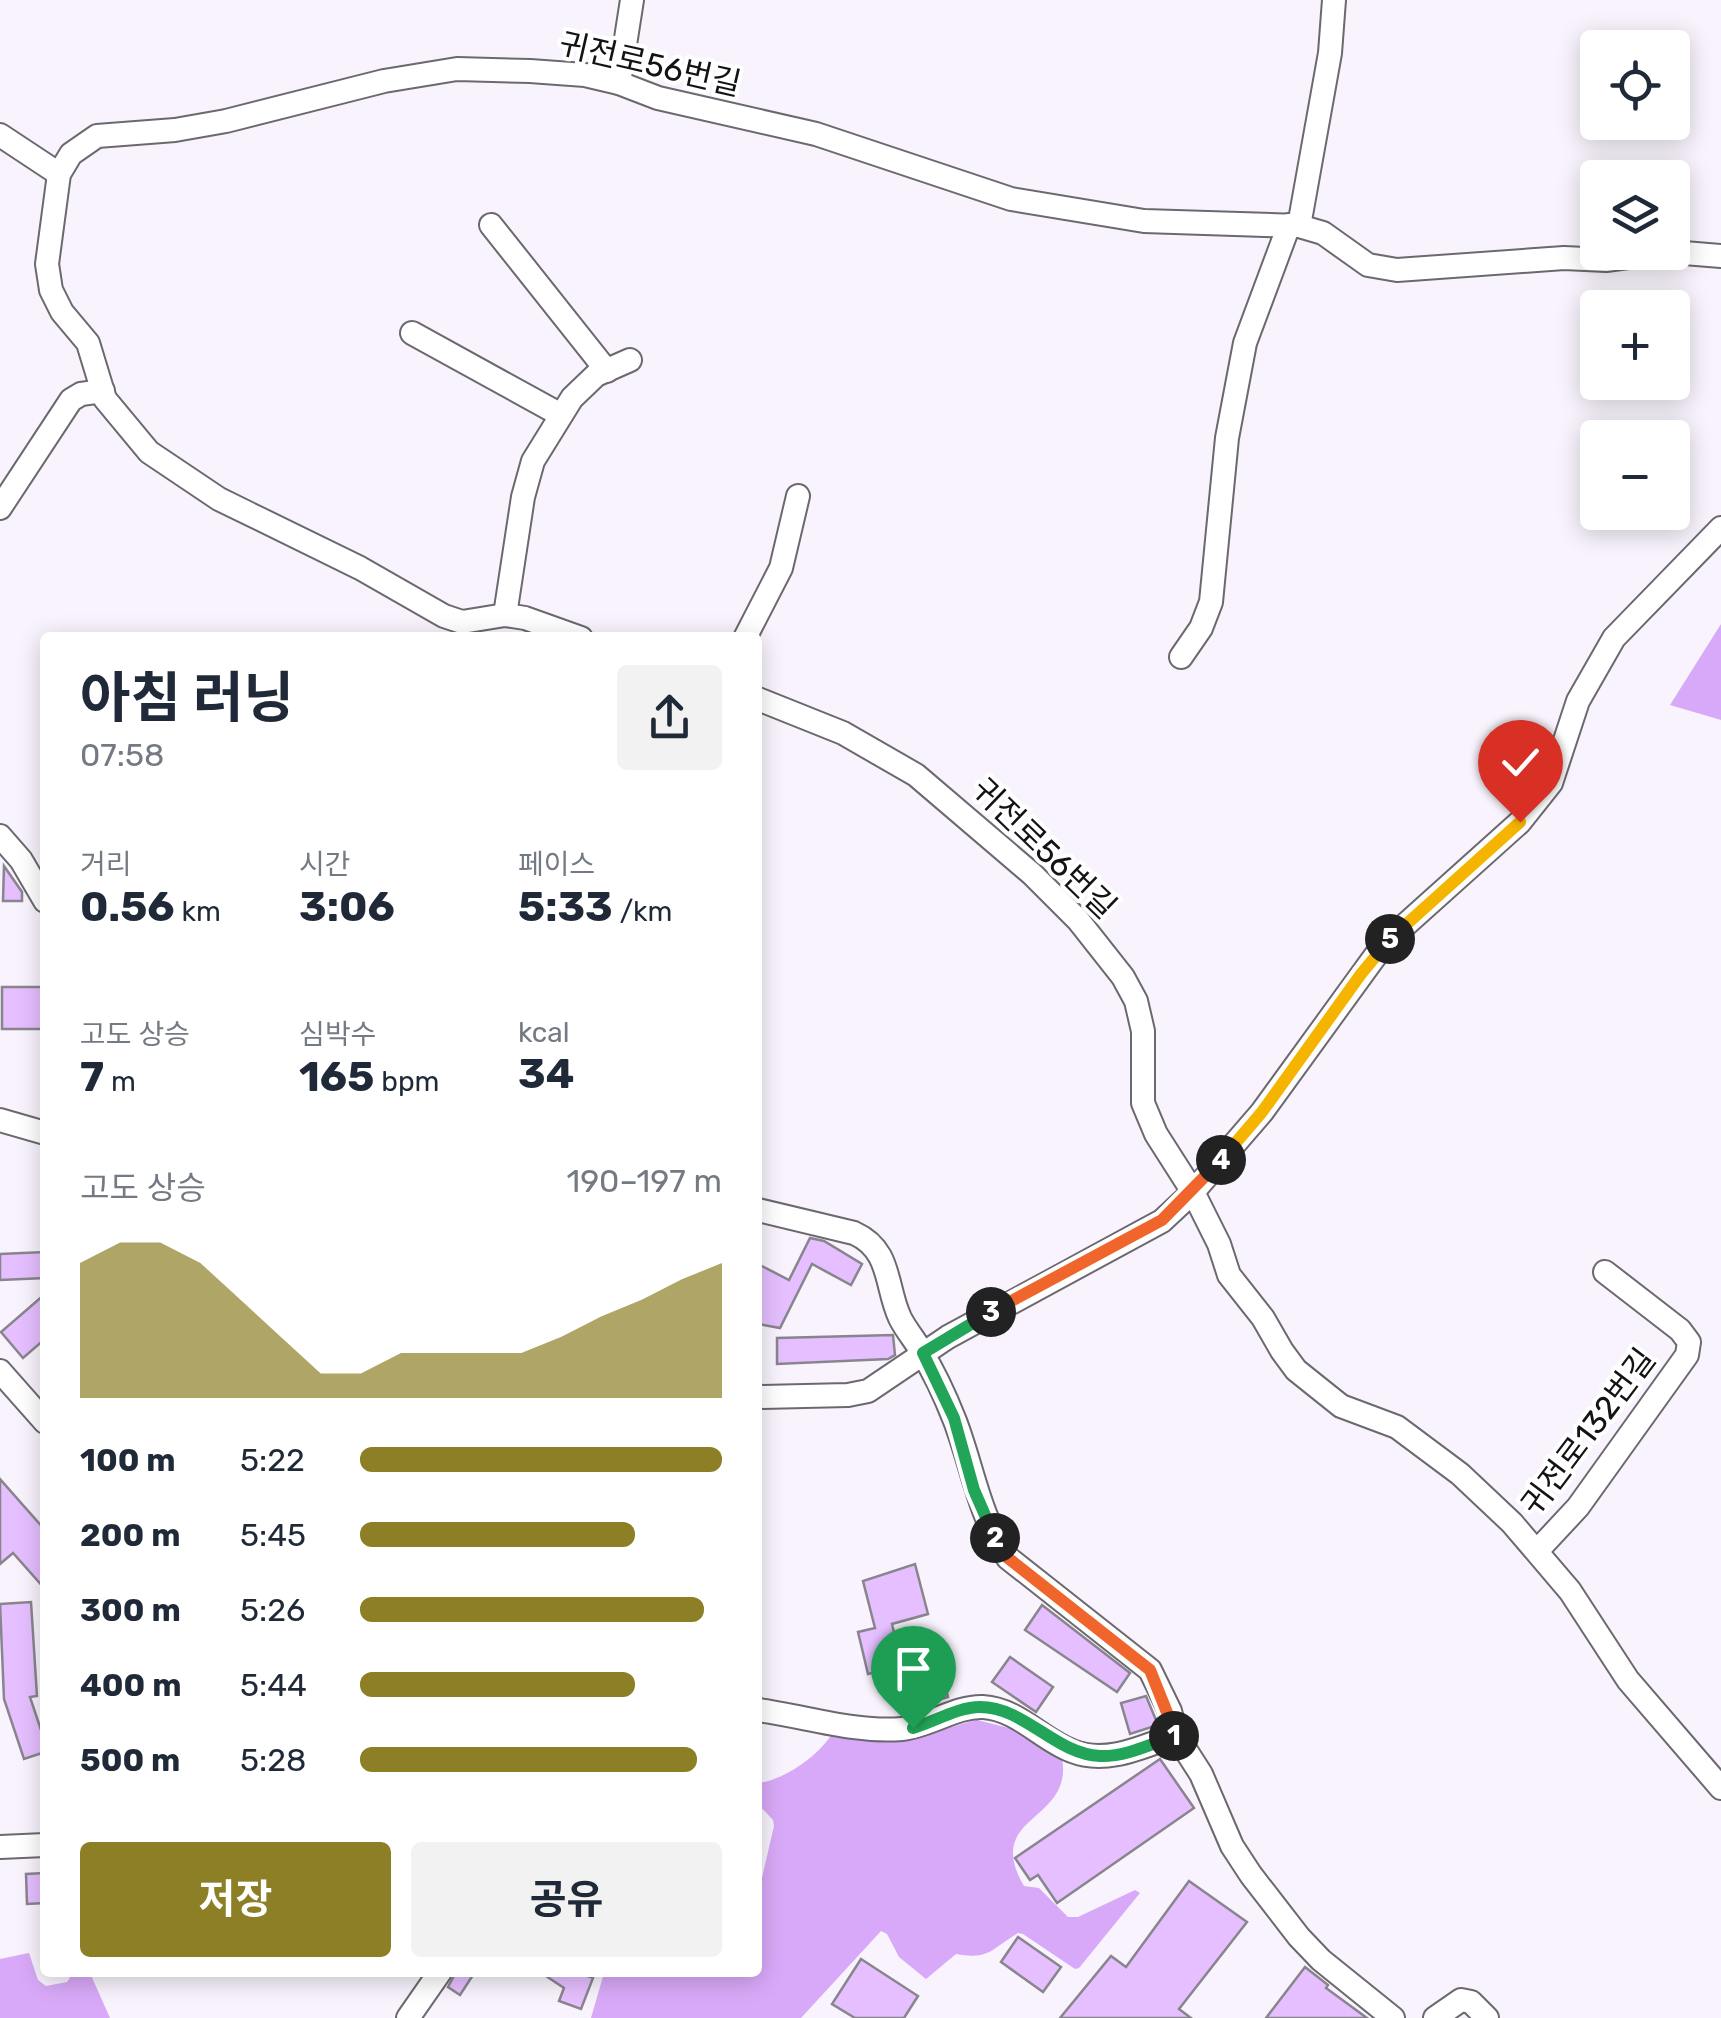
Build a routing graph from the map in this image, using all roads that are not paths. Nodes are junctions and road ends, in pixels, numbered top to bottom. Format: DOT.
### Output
graph roads {
  1 [pos="632,0"];
  2 [pos="1334,0"];
  3 [pos="619,83"];
  4 [pos="0,135"];
  5 [pos="59,174"];
  6 [pos="491,225"];
  7 [pos="1294,226"];
  8 [pos="1690,253"];
  9 [pos="1721,256"];
  10 [pos="1580,259"];
  11 [pos="412,333"];
  12 [pos="630,360"];
  13 [pos="606,371"];
  14 [pos="103,391"];
  15 [pos="561,415"];
  16 [pos="798,496"];
  17 [pos="0,508"];
  18 [pos="1721,528"];
  19 [pos="505,615"];
  20 [pos="563,632"];
  21 [pos="748,632"];
  22 [pos="1181,657"];
  23 [pos="762,701"];
  24 [pos="0,836"];
  25 [pos="40,892"];
  26 [pos="0,1120"];
  27 [pos="40,1131"];
  28 [pos="1193,1192"];
  29 [pos="762,1211"];
  30 [pos="1605,1272"];
  31 [pos="923,1353"];
  32 [pos="0,1371"];
  33 [pos="762,1397"];
  34 [pos="40,1416"];
  35 [pos="1538,1550"];
  36 [pos="762,1711"];
  37 [pos="1176,1735"];
  38 [pos="1721,1788"];
  39 [pos="40,1845"];
  40 [pos="0,1847"];
  41 [pos="437,1977"];
  42 [pos="408,2018"];
  43 [pos="1393,2018"];
  44 [pos="1435,2018"];
  45 [pos="1487,2018"];
  1 -- 3 [label="lane"];
  2 -- 7 [label="lane"];
  3 -- 5 [label="lane, 귀전로56번길"];
  3 -- 7 [label="lane, 귀전로56번길"];
  4 -- 5 [label="lane"];
  5 -- 14 [label="lane"];
  6 -- 13 [label="lane"];
  7 -- 10 [label="lane, 귀전로56번길"];
  7 -- 22 [label="lane"];
  8 -- 9 [label="lane"];
  11 -- 15 [label="lane"];
  12 -- 13 [label="lane"];
  13 -- 15 [label="lane"];
  14 -- 17 [label="lane"];
  14 -- 19 [label="lane"];
  15 -- 19 [label="lane"];
  16 -- 21 [label="lane"];
  18 -- 28 [label="lane"];
  19 -- 20 [label="lane"];
  23 -- 28 [label="lane, 귀전로56번길"];
  24 -- 25 [label="lane"];
  26 -- 27 [label="lane"];
  28 -- 31 [label="lane"];
  28 -- 35 [label="lane, 귀전로132번길"];
  29 -- 31 [label="lane"];
  30 -- 35 [label="lane, 귀전로132번길"];
  31 -- 33 [label="lane"];
  31 -- 37 [label="lane"];
  32 -- 34 [label="lane"];
  35 -- 38 [label="lane, 귀전로132번길"];
  36 -- 37 [label="lane"];
  37 -- 43 [label="lane"];
  39 -- 40 [label="lane"];
  41 -- 42 [label="lane"];
  44 -- 45 [label="lane"];
}
